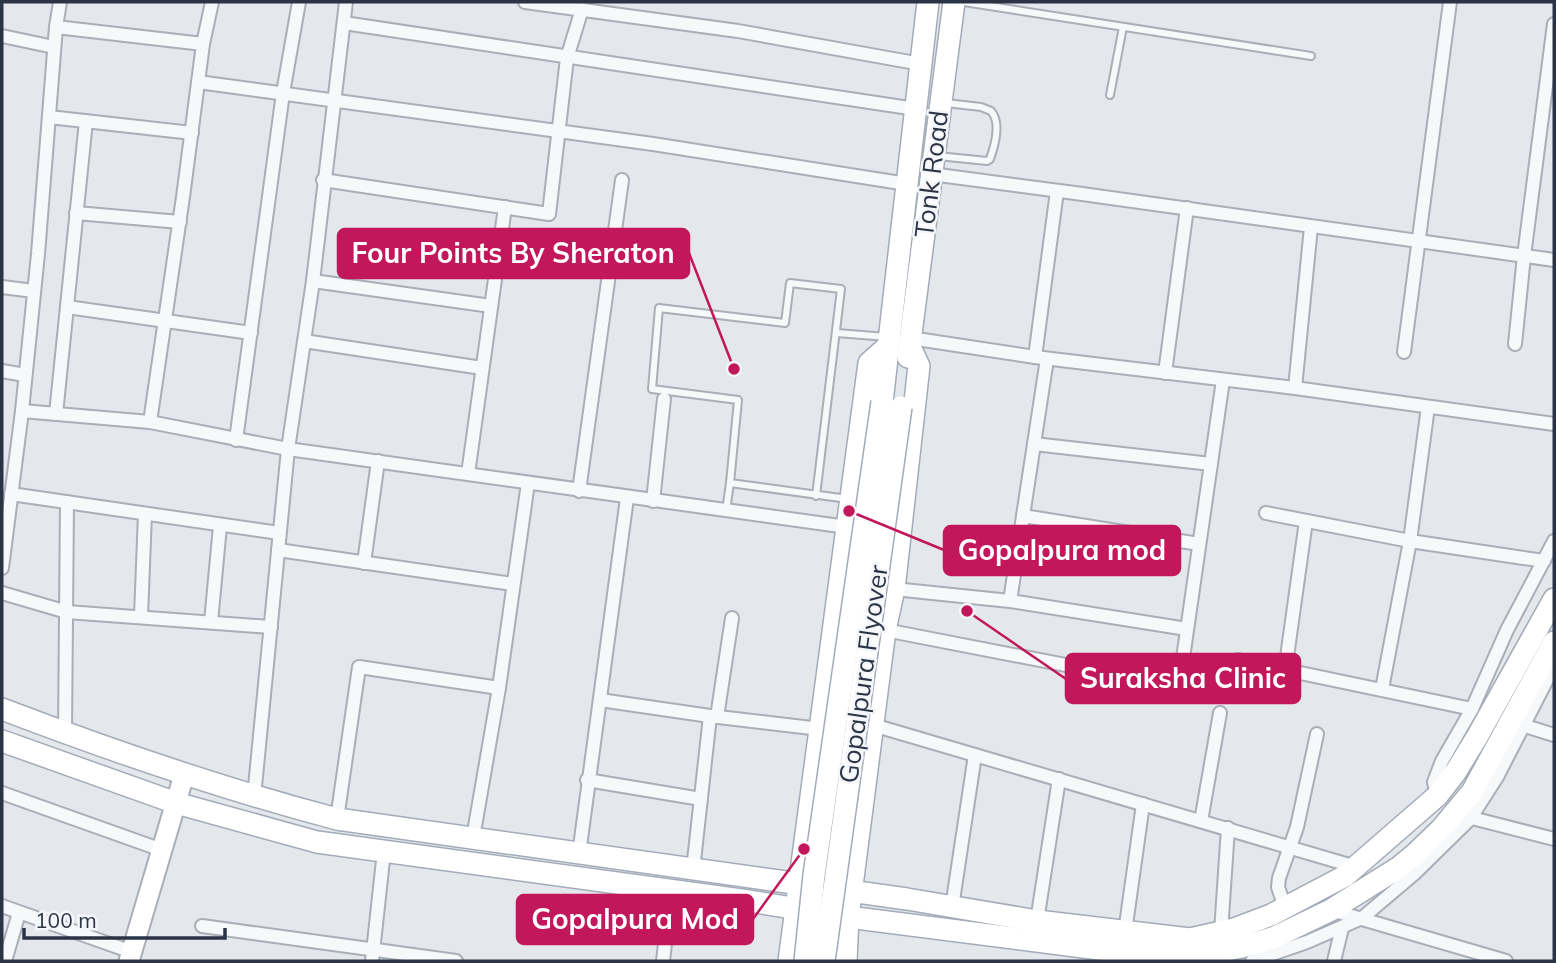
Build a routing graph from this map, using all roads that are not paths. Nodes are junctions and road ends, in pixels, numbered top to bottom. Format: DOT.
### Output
graph roads {
  1 [pos="60,2"];
  2 [pos="212,2"];
  3 [pos="299,2"];
  4 [pos="346,2"];
  5 [pos="525,2"];
  6 [pos="928,2"];
  7 [pos="954,2"];
  8 [pos="964,2"];
  9 [pos="1450,2"];
  10 [pos="582,9"];
  11 [pos="344,23"];
  12 [pos="1554,24"];
  13 [pos="56,27"];
  14 [pos="1123,27"];
  15 [pos="2,36"];
  16 [pos="203,44"];
  17 [pos="54,47"];
  18 [pos="1311,56"];
  19 [pos="567,58"];
  20 [pos="921,64"];
  21 [pos="198,82"];
  22 [pos="283,93"];
  23 [pos="1110,95"];
  24 [pos="333,100"];
  25 [pos="941,102"];
  26 [pos="916,108"];
  27 [pos="49,117"];
  28 [pos="86,121"];
  29 [pos="558,131"];
  30 [pos="192,133"];
  31 [pos="933,165"];
  32 [pos="323,180"];
  33 [pos="622,180"];
  34 [pos="907,184"];
  35 [pos="1057,191"];
  36 [pos="505,207"];
  37 [pos="1187,208"];
  38 [pos="76,213"];
  39 [pos="180,222"];
  40 [pos="1311,227"];
  41 [pos="1419,242"];
  42 [pos="1524,256"];
  43 [pos="1554,260"];
  44 [pos="313,281"];
  45 [pos="2,287"];
  46 [pos="34,291"];
  47 [pos="491,306"];
  48 [pos="67,307"];
  49 [pos="165,321"];
  50 [pos="837,332"];
  51 [pos="251,333"];
  52 [pos="304,341"];
  53 [pos="899,342"];
  54 [pos="1515,344"];
  55 [pos="1404,352"];
  56 [pos="1041,358"];
  57 [pos="482,368"];
  58 [pos="2,371"];
  59 [pos="1165,373"];
  60 [pos="25,376"];
  61 [pos="1223,380"];
  62 [pos="1295,388"];
  63 [pos="664,395"];
  64 [pos="892,405"];
  65 [pos="1428,407"];
  66 [pos="22,411"];
  67 [pos="56,414"];
  68 [pos="149,422"];
  69 [pos="1554,424"];
  70 [pos="236,440"];
  71 [pos="1034,444"];
  72 [pos="288,449"];
  73 [pos="379,461"];
  74 [pos="1211,464"];
  75 [pos="468,474"];
  76 [pos="528,483"];
  77 [pos="730,483"];
  78 [pos="579,491"];
  79 [pos="11,494"];
  80 [pos="816,496"];
  81 [pos="627,498"];
  82 [pos="850,500"];
  83 [pos="653,501"];
  84 [pos="67,502"];
  85 [pos="726,511"];
  86 [pos="1266,513"];
  87 [pos="145,514"];
  88 [pos="1023,516"];
  89 [pos="1306,521"];
  90 [pos="220,526"];
  91 [pos="847,527"];
  92 [pos="279,533"];
  93 [pos="1409,541"];
  94 [pos="1554,541"];
  95 [pos="1199,544"];
  96 [pos="278,550"];
  97 [pos="1544,561"];
  98 [pos="364,563"];
  99 [pos="2,568"];
  100 [pos="513,584"];
  101 [pos="894,589"];
  102 [pos="2,593"];
  103 [pos="1554,598"];
  104 [pos="1010,601"];
  105 [pos="67,612"];
  106 [pos="141,617"];
  107 [pos="732,618"];
  108 [pos="211,622"];
  109 [pos="271,627"];
  110 [pos="1187,629"];
  111 [pos="885,630"];
  112 [pos="1554,642"];
  113 [pos="1238,660"];
  114 [pos="829,661"];
  115 [pos="1554,666"];
  116 [pos="880,668"];
  117 [pos="1285,671"];
  118 [pos="1179,686"];
  119 [pos="499,688"];
  120 [pos="1382,689"];
  121 [pos="1215,694"];
  122 [pos="600,700"];
  123 [pos="2,709"];
  124 [pos="1472,709"];
  125 [pos="1220,713"];
  126 [pos="713,717"];
  127 [pos="873,725"];
  128 [pos="1522,725"];
  129 [pos="820,729"];
  130 [pos="65,733"];
  131 [pos="1317,734"];
  132 [pos="1554,735"];
  133 [pos="2,741"];
  134 [pos="975,755"];
  135 [pos="184,775"];
  136 [pos="1059,779"];
  137 [pos="587,780"];
  138 [pos="2,793"];
  139 [pos="1437,796"];
  140 [pos="254,797"];
  141 [pos="701,799"];
  142 [pos="176,803"];
  143 [pos="1143,804"];
  144 [pos="1462,816"];
  145 [pos="337,819"];
  146 [pos="1201,821"];
  147 [pos="1228,828"];
  148 [pos="473,838"];
  149 [pos="1554,839"];
  150 [pos="1291,848"];
  151 [pos="162,850"];
  152 [pos="384,851"];
  153 [pos="579,854"];
  154 [pos="1356,867"];
  155 [pos="693,870"];
  156 [pos="799,883"];
  157 [pos="852,891"];
  158 [pos="671,892"];
  159 [pos="2,906"];
  160 [pos="796,908"];
  161 [pos="952,908"];
  162 [pos="1285,908"];
  163 [pos="1331,910"];
  164 [pos="19,913"];
  165 [pos="848,917"];
  166 [pos="1362,918"];
  167 [pos="1037,921"];
  168 [pos="202,926"];
  169 [pos="1342,928"];
  170 [pos="1125,932"];
  171 [pos="1221,932"];
  172 [pos="373,955"];
  173 [pos="1247,956"];
  174 [pos="131,957"];
  175 [pos="5,961"];
  176 [pos="456,961"];
  177 [pos="663,961"];
  178 [pos="789,961"];
  179 [pos="805,961"];
  180 [pos="824,961"];
  181 [pos="846,961"];
  182 [pos="1334,961"];
  183 [pos="1506,961"];
  1 -- 13 [label="street"];
  2 -- 16 [label="street"];
  3 -- 22 [label="street"];
  4 -- 11 [label="street"];
  5 -- 10 [label="street"];
  6 -- 20 [label="main road, Tonk Road"];
  7 -- 25 [label="main road, Tonk Road"];
  8 -- 14 [label="lane"];
  9 -- 41 [label="street"];
  10 -- 19 [label="street"];
  10 -- 20 [label="street"];
  11 -- 19 [label="street"];
  11 -- 24 [label="street"];
  12 -- 42 [label="street"];
  13 -- 16 [label="street"];
  13 -- 17 [label="street"];
  14 -- 18 [label="lane"];
  14 -- 23 [label="lane"];
  15 -- 17 [label="street"];
  16 -- 21 [label="street"];
  17 -- 27 [label="street"];
  19 -- 26 [label="street"];
  19 -- 29 [label="street"];
  20 -- 26 [label="main road, Tonk Road"];
  21 -- 22 [label="street"];
  21 -- 30 [label="street"];
  22 -- 24 [label="street"];
  22 -- 51 [label="street"];
  24 -- 29 [label="street"];
  24 -- 32 [label="street"];
  25 -- 31 [label="main road, Tonk Road"];
  25 -- 31 [label="lane"];
  26 -- 34 [label="main road, Tonk Road"];
  27 -- 28 [label="street"];
  27 -- 46 [label="street"];
  28 -- 30 [label="street"];
  28 -- 38 [label="street"];
  29 -- 34 [label="street"];
  29 -- 36 [label="street"];
  30 -- 39 [label="street"];
  31 -- 35 [label="street"];
  31 -- 53 [label="main road, Tonk Road"];
  32 -- 36 [label="street"];
  32 -- 44 [label="street"];
  33 -- 78 [label="street"];
  34 -- 53 [label="main road, Tonk Road"];
  35 -- 37 [label="street"];
  35 -- 56 [label="street"];
  36 -- 47 [label="street"];
  37 -- 40 [label="street"];
  37 -- 59 [label="street"];
  38 -- 39 [label="street"];
  38 -- 48 [label="street"];
  39 -- 49 [label="street"];
  40 -- 41 [label="street"];
  40 -- 62 [label="street"];
  41 -- 42 [label="street"];
  41 -- 55 [label="street"];
  42 -- 43 [label="street"];
  42 -- 54 [label="street"];
  44 -- 47 [label="street"];
  44 -- 52 [label="street"];
  45 -- 46 [label="street"];
  46 -- 60 [label="street"];
  47 -- 57 [label="street"];
  48 -- 49 [label="street"];
  48 -- 67 [label="street"];
  49 -- 51 [label="street"];
  49 -- 68 [label="street"];
  50 -- 53 [label="lane"];
  50 -- 63 [label="lane"];
  50 -- 80 [label="lane"];
  51 -- 70 [label="street"];
  52 -- 57 [label="street"];
  52 -- 72 [label="street"];
  53 -- 56 [label="street"];
  53 -- 64 [label="main road, Gopalpura Flyover"];
  53 -- 82 [label="main road"];
  53 -- 101 [label="main road"];
  56 -- 59 [label="street"];
  56 -- 71 [label="street"];
  57 -- 75 [label="street"];
  58 -- 60 [label="street"];
  59 -- 61 [label="street"];
  60 -- 66 [label="street"];
  61 -- 62 [label="street"];
  61 -- 74 [label="street"];
  62 -- 65 [label="street"];
  63 -- 77 [label="lane"];
  63 -- 83 [label="street"];
  64 -- 179 [label="main road, Gopalpura Flyover, bridge"];
  64 -- 180 [label="main road, Gopalpura Flyover, bridge"];
  65 -- 69 [label="street"];
  65 -- 93 [label="street"];
  66 -- 67 [label="street"];
  66 -- 79 [label="street"];
  67 -- 68 [label="street"];
  68 -- 70 [label="street"];
  70 -- 72 [label="street"];
  71 -- 74 [label="street"];
  71 -- 88 [label="street"];
  72 -- 73 [label="street"];
  72 -- 92 [label="street"];
  73 -- 75 [label="street"];
  73 -- 98 [label="street"];
  74 -- 95 [label="street"];
  75 -- 76 [label="street"];
  76 -- 78 [label="street"];
  76 -- 100 [label="street"];
  77 -- 80 [label="lane"];
  77 -- 85 [label="lane"];
  78 -- 81 [label="street"];
  79 -- 84 [label="street"];
  79 -- 99 [label="street"];
  80 -- 82 [label="lane"];
  81 -- 83 [label="street"];
  81 -- 122 [label="street"];
  82 -- 91 [label="main road"];
  83 -- 85 [label="street"];
  84 -- 87 [label="street"];
  84 -- 105 [label="street"];
  85 -- 91 [label="street"];
  86 -- 89 [label="street"];
  87 -- 90 [label="street"];
  87 -- 106 [label="street"];
  88 -- 95 [label="street"];
  88 -- 104 [label="street"];
  89 -- 93 [label="street"];
  89 -- 117 [label="street"];
  90 -- 92 [label="street"];
  90 -- 108 [label="street"];
  91 -- 114 [label="main road"];
  92 -- 96 [label="street"];
  93 -- 97 [label="street"];
  93 -- 120 [label="street"];
  94 -- 97 [label="street"];
  95 -- 110 [label="street"];
  96 -- 98 [label="street"];
  96 -- 109 [label="street"];
  97 -- 124 [label="street"];
  98 -- 100 [label="street"];
  100 -- 119 [label="street"];
  101 -- 104 [label="street"];
  101 -- 111 [label="main road"];
  102 -- 105 [label="street"];
  103 -- 139 [label="main road"];
  104 -- 110 [label="street"];
  105 -- 106 [label="street"];
  105 -- 130 [label="street"];
  106 -- 108 [label="street"];
  107 -- 126 [label="street"];
  108 -- 109 [label="street"];
  109 -- 140 [label="street"];
  110 -- 118 [label="street"];
  111 -- 116 [label="main road"];
  111 -- 118 [label="street"];
  112 -- 144 [label="main road"];
  113 -- 117 [label="street"];
  114 -- 116 [label="main road"];
  114 -- 129 [label="main road"];
  115 -- 128 [label="street"];
  116 -- 127 [label="main road"];
  117 -- 120 [label="street"];
  118 -- 121 [label="street"];
  119 -- 145 [label="street"];
  119 -- 148 [label="street"];
  120 -- 124 [label="street"];
  122 -- 126 [label="street"];
  122 -- 137 [label="street"];
  123 -- 130 [label="main road"];
  124 -- 139 [label="street"];
  125 -- 146 [label="street"];
  126 -- 129 [label="street"];
  126 -- 141 [label="street"];
  127 -- 134 [label="street"];
  127 -- 157 [label="main road"];
  128 -- 132 [label="street"];
  128 -- 144 [label="street"];
  129 -- 156 [label="main road"];
  130 -- 135 [label="main road"];
  131 -- 150 [label="street"];
  133 -- 142 [label="main road"];
  134 -- 136 [label="street"];
  134 -- 161 [label="street"];
  135 -- 140 [label="main road"];
  135 -- 142 [label="street"];
  136 -- 143 [label="street"];
  136 -- 167 [label="street"];
  137 -- 141 [label="street"];
  137 -- 153 [label="street"];
  138 -- 151 [label="street"];
  139 -- 154 [label="main road"];
  140 -- 145 [label="main road"];
  141 -- 155 [label="street"];
  142 -- 151 [label="street"];
  142 -- 152 [label="main road"];
  143 -- 146 [label="street"];
  143 -- 170 [label="street"];
  144 -- 149 [label="street"];
  144 -- 163 [label="main road"];
  144 -- 166 [label="street"];
  145 -- 148 [label="main road"];
  146 -- 147 [label="street"];
  147 -- 150 [label="street"];
  147 -- 171 [label="street"];
  148 -- 153 [label="main road"];
  150 -- 154 [label="street"];
  150 -- 162 [label="street"];
  151 -- 174 [label="street"];
  152 -- 158 [label="main road"];
  152 -- 172 [label="street"];
  153 -- 155 [label="main road"];
  154 -- 162 [label="main road"];
  155 -- 156 [label="main road"];
  156 -- 157 [label="main road"];
  156 -- 160 [label="main road"];
  157 -- 161 [label="main road"];
  157 -- 165 [label="main road"];
  158 -- 160 [label="main road"];
  158 -- 177 [label="street"];
  159 -- 164 [label="street"];
  160 -- 165 [label="main road"];
  160 -- 178 [label="main road"];
  161 -- 167 [label="main road"];
  162 -- 171 [label="main road"];
  163 -- 166 [label="street"];
  163 -- 173 [label="main road"];
  164 -- 174 [label="street"];
  164 -- 175 [label="street"];
  165 -- 173 [label="main road"];
  165 -- 181 [label="main road"];
  166 -- 169 [label="street"];
  166 -- 183 [label="street"];
  167 -- 170 [label="main road"];
  168 -- 172 [label="street"];
  169 -- 173 [label="street"];
  169 -- 182 [label="street"];
  170 -- 171 [label="main road"];
  172 -- 176 [label="street"];
}
